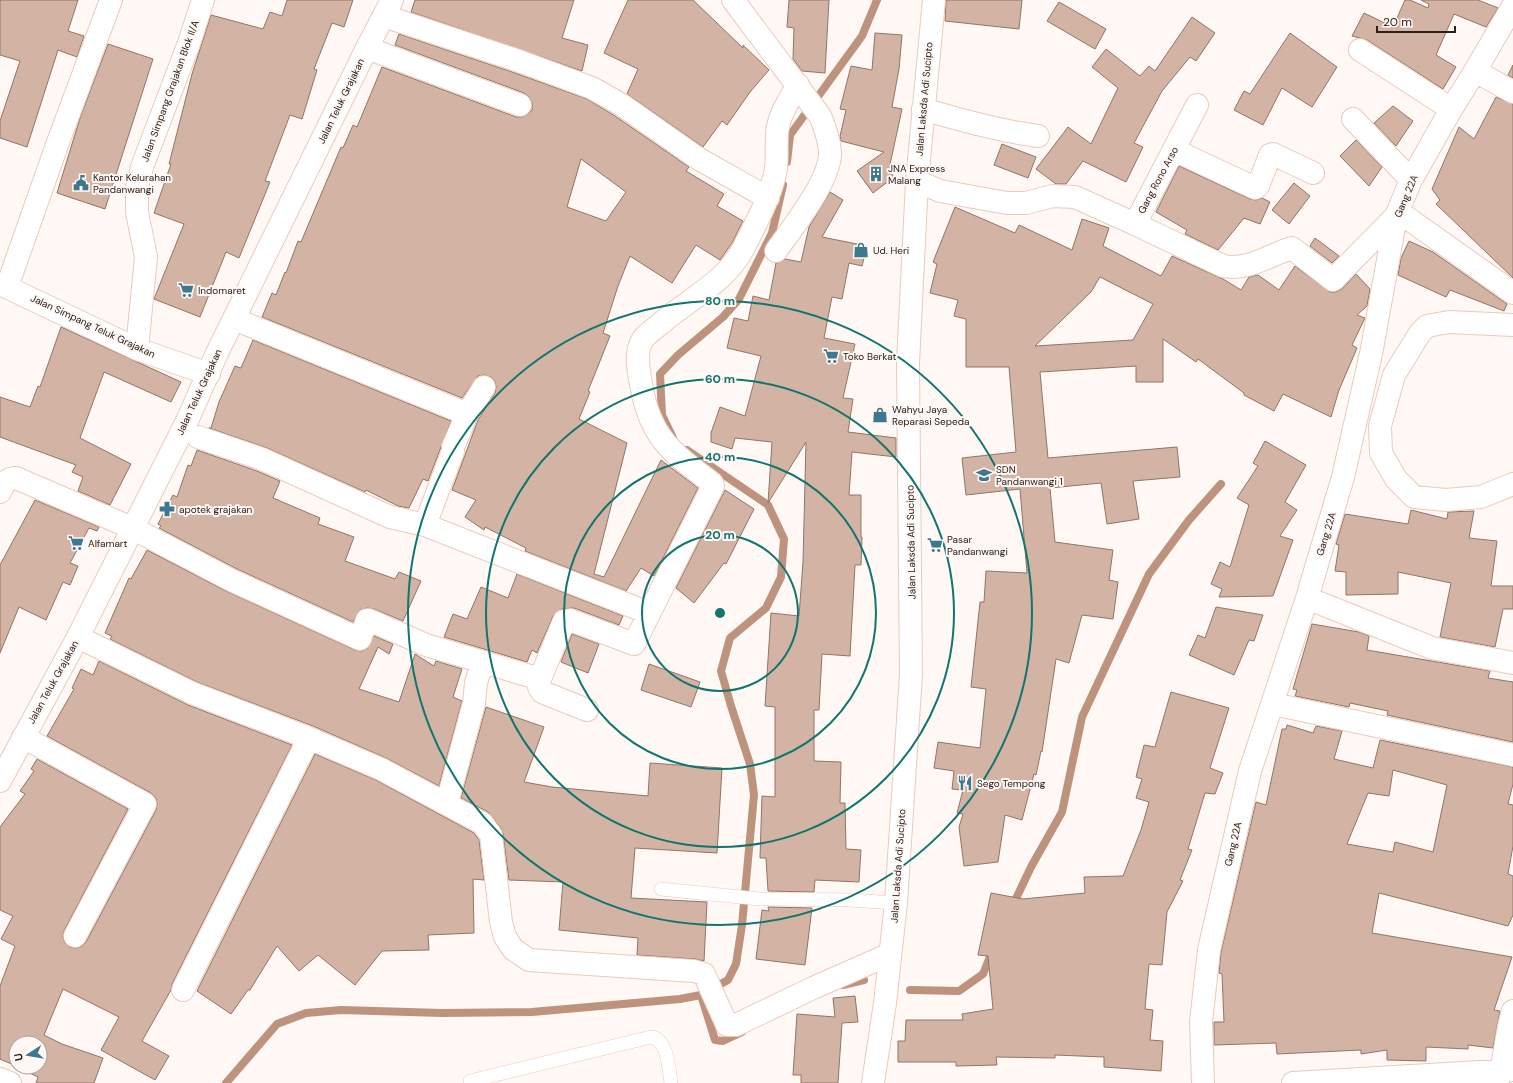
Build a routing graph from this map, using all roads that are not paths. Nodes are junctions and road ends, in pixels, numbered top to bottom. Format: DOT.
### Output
graph roads {
  1 [pos="111,0"];
  2 [pos="203,0"];
  3 [pos="733,0"];
  4 [pos="934,0"];
  5 [pos="1513,6"];
  6 [pos="388,8"];
  7 [pos="367,48"];
  8 [pos="1360,50"];
  9 [pos="1476,71"];
  10 [pos="799,86"];
  11 [pos="1513,92"];
  12 [pos="1197,104"];
  13 [pos="520,105"];
  14 [pos="923,109"];
  15 [pos="1451,109"];
  16 [pos="1353,119"];
  17 [pos="1038,136"];
  18 [pos="1174,150"];
  19 [pos="1313,173"];
  20 [pos="1411,180"];
  21 [pos="917,181"];
  22 [pos="768,198"];
  23 [pos="1398,214"];
  24 [pos="1135,224"];
  25 [pos="776,251"];
  26 [pos="3,286"];
  27 [pos="1513,293"];
  28 [pos="234,319"];
  29 [pos="1513,324"];
  30 [pos="137,349"];
  31 [pos="209,374"];
  32 [pos="484,387"];
  33 [pos="467,414"];
  34 [pos="198,437"];
  35 [pos="1513,484"];
  36 [pos="0,492"];
  37 [pos="425,525"];
  38 [pos="132,528"];
  39 [pos="1307,598"];
  40 [pos="649,613"];
  41 [pos="78,637"];
  42 [pos="482,662"];
  43 [pos="1513,664"];
  44 [pos="540,679"];
  45 [pos="1273,704"];
  46 [pos="588,710"];
  47 [pos="23,737"];
  48 [pos="309,738"];
  49 [pos="1513,755"];
  50 [pos="0,782"];
  51 [pos="447,803"];
  52 [pos="661,889"];
  53 [pos="896,903"];
  54 [pos="75,936"];
  55 [pos="890,954"];
  56 [pos="183,990"];
  57 [pos="1513,1011"];
  58 [pos="1504,1075"];
  59 [pos="0,1079"];
  60 [pos="470,1081"];
  61 [pos="10,1083"];
  62 [pos="671,1083"];
  63 [pos="873,1083"];
  64 [pos="1203,1083"];
  65 [pos="1293,1083"];
  1 -- 26 [label="street"];
  2 -- 30 [label="street, Jalan Simpang Grajakan Blok II/A"];
  3 -- 10 [label="street"];
  4 -- 14 [label="street, Jalan Laksda Adi Sucipto"];
  5 -- 9 [label="street, Gang 22A"];
  6 -- 7 [label="street, Jalan Teluk Grajakan"];
  6 -- 22 [label="street"];
  7 -- 13 [label="street"];
  7 -- 28 [label="street, Jalan Teluk Grajakan"];
  8 -- 15 [label="street"];
  9 -- 11 [label="street"];
  9 -- 15 [label="street, Gang 22A"];
  10 -- 22 [label="street"];
  10 -- 25 [label="street"];
  12 -- 18 [label="street, Gang Rono Arso"];
  14 -- 17 [label="street"];
  14 -- 21 [label="street, Jalan Laksda Adi Sucipto"];
  15 -- 20 [label="street, Gang 22A"];
  16 -- 20 [label="street"];
  18 -- 19 [label="street"];
  18 -- 24 [label="street, Gang Rono Arso"];
  20 -- 23 [label="street, Gang 22A"];
  21 -- 24 [label="street, Gang Rono Arso"];
  21 -- 53 [label="street, Jalan Laksda Adi Sucipto"];
  22 -- 40 [label="street"];
  23 -- 24 [label="street"];
  23 -- 27 [label="street"];
  23 -- 39 [label="street, Gang 22A"];
  26 -- 30 [label="street, Jalan Simpang Teluk Grajakan"];
  28 -- 31 [label="street, Jalan Teluk Grajakan"];
  28 -- 33 [label="street"];
  29 -- 35 [label="street"];
  30 -- 31 [label="street, Jalan Simpang Teluk Grajakan"];
  31 -- 38 [label="street, Jalan Teluk Grajakan"];
  32 -- 33 [label="street"];
  33 -- 37 [label="street"];
  34 -- 37 [label="street"];
  36 -- 38 [label="street"];
  37 -- 40 [label="street"];
  38 -- 41 [label="street, Jalan Teluk Grajakan"];
  38 -- 42 [label="street"];
  39 -- 43 [label="street"];
  39 -- 45 [label="street, Gang 22A"];
  40 -- 44 [label="street"];
  41 -- 47 [label="street, Jalan Teluk Grajakan"];
  41 -- 48 [label="street"];
  42 -- 44 [label="street"];
  42 -- 51 [label="street"];
  44 -- 46 [label="street"];
  45 -- 49 [label="street"];
  45 -- 64 [label="street, Gang 22A"];
  47 -- 50 [label="street, Jalan Teluk Grajakan"];
  47 -- 54 [label="street"];
  48 -- 51 [label="street"];
  48 -- 56 [label="street"];
  51 -- 55 [label="street"];
  52 -- 53 [label="lane"];
  53 -- 55 [label="street, Jalan Laksda Adi Sucipto"];
  55 -- 63 [label="street, Jalan Laksda Adi Sucipto"];
  57 -- 58 [label="street"];
  58 -- 65 [label="street"];
  59 -- 61 [label="street"];
  60 -- 62 [label="lane"];
}
